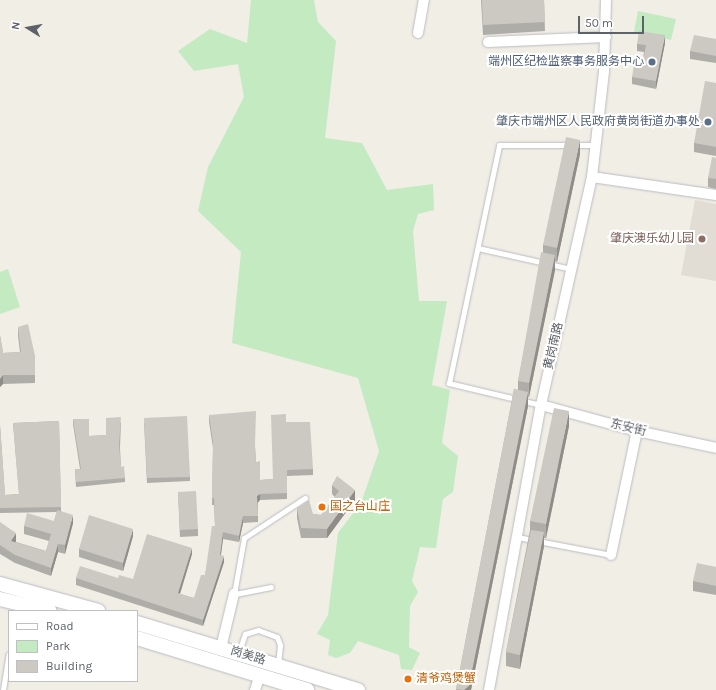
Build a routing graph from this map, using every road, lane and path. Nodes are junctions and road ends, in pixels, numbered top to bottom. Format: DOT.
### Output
graph roads {
  1 [pos="424,0"];
  2 [pos="606,0"];
  3 [pos="418,33"];
  4 [pos="606,37"];
  5 [pos="488,42"];
  6 [pos="596,145"];
  7 [pos="592,177"];
  8 [pos="716,195"];
  9 [pos="478,248"];
  10 [pos="571,269"];
  11 [pos="541,405"];
  12 [pos="637,431"];
  13 [pos="716,448"];
  14 [pos="306,498"];
  15 [pos="517,537"];
  16 [pos="611,555"];
  17 [pos="0,584"];
  18 [pos="270,587"];
  19 [pos="234,594"];
  20 [pos="0,599"];
  21 [pos="25,608"];
  22 [pos="42,610"];
  23 [pos="94,610"];
  24 [pos="138,623"];
  25 [pos="138,638"];
  26 [pos="221,648"];
  27 [pos="238,654"];
  28 [pos="8,660"];
  29 [pos="278,666"];
  30 [pos="260,675"];
  31 [pos="3,690"];
  32 [pos="255,690"];
  33 [pos="307,690"];
  34 [pos="358,690"];
  35 [pos="489,690"];
  1 -- 3 [label="street"];
  2 -- 4 [label="street, 黄岗南路"];
  4 -- 5 [label="street"];
  4 -- 6 [label="street, 黄岗南路"];
  6 -- 7 [label="street, 黄岗南路"];
  6 -- 9 [label="lane"];
  7 -- 8 [label="street"];
  7 -- 10 [label="street, 黄岗南路"];
  9 -- 10 [label="lane"];
  9 -- 11 [label="lane"];
  10 -- 11 [label="street, 黄岗南路"];
  11 -- 12 [label="street, 东安街"];
  11 -- 15 [label="street, 黄岗南路"];
  12 -- 13 [label="street, 东安街"];
  12 -- 16 [label="street"];
  14 -- 19 [label="lane"];
  15 -- 16 [label="lane"];
  15 -- 35 [label="street, 黄岗南路"];
  17 -- 23 [label="main road"];
  18 -- 19 [label="lane"];
  19 -- 26 [label="street"];
  20 -- 21 [label="main road"];
  21 -- 22 [label="main road"];
  24 -- 26 [label="main road, 岗美路"];
  25 -- 30 [label="main road, 岗美路"];
  26 -- 27 [label="main road, 岗美路"];
  27 -- 29 [label="main road, 岗美路"];
  27 -- 29 [label="lane"];
  28 -- 31 [label="lane"];
  29 -- 34 [label="main road, 岗美路"];
  30 -- 32 [label="street"];
  30 -- 33 [label="main road, 岗美路"];
}
